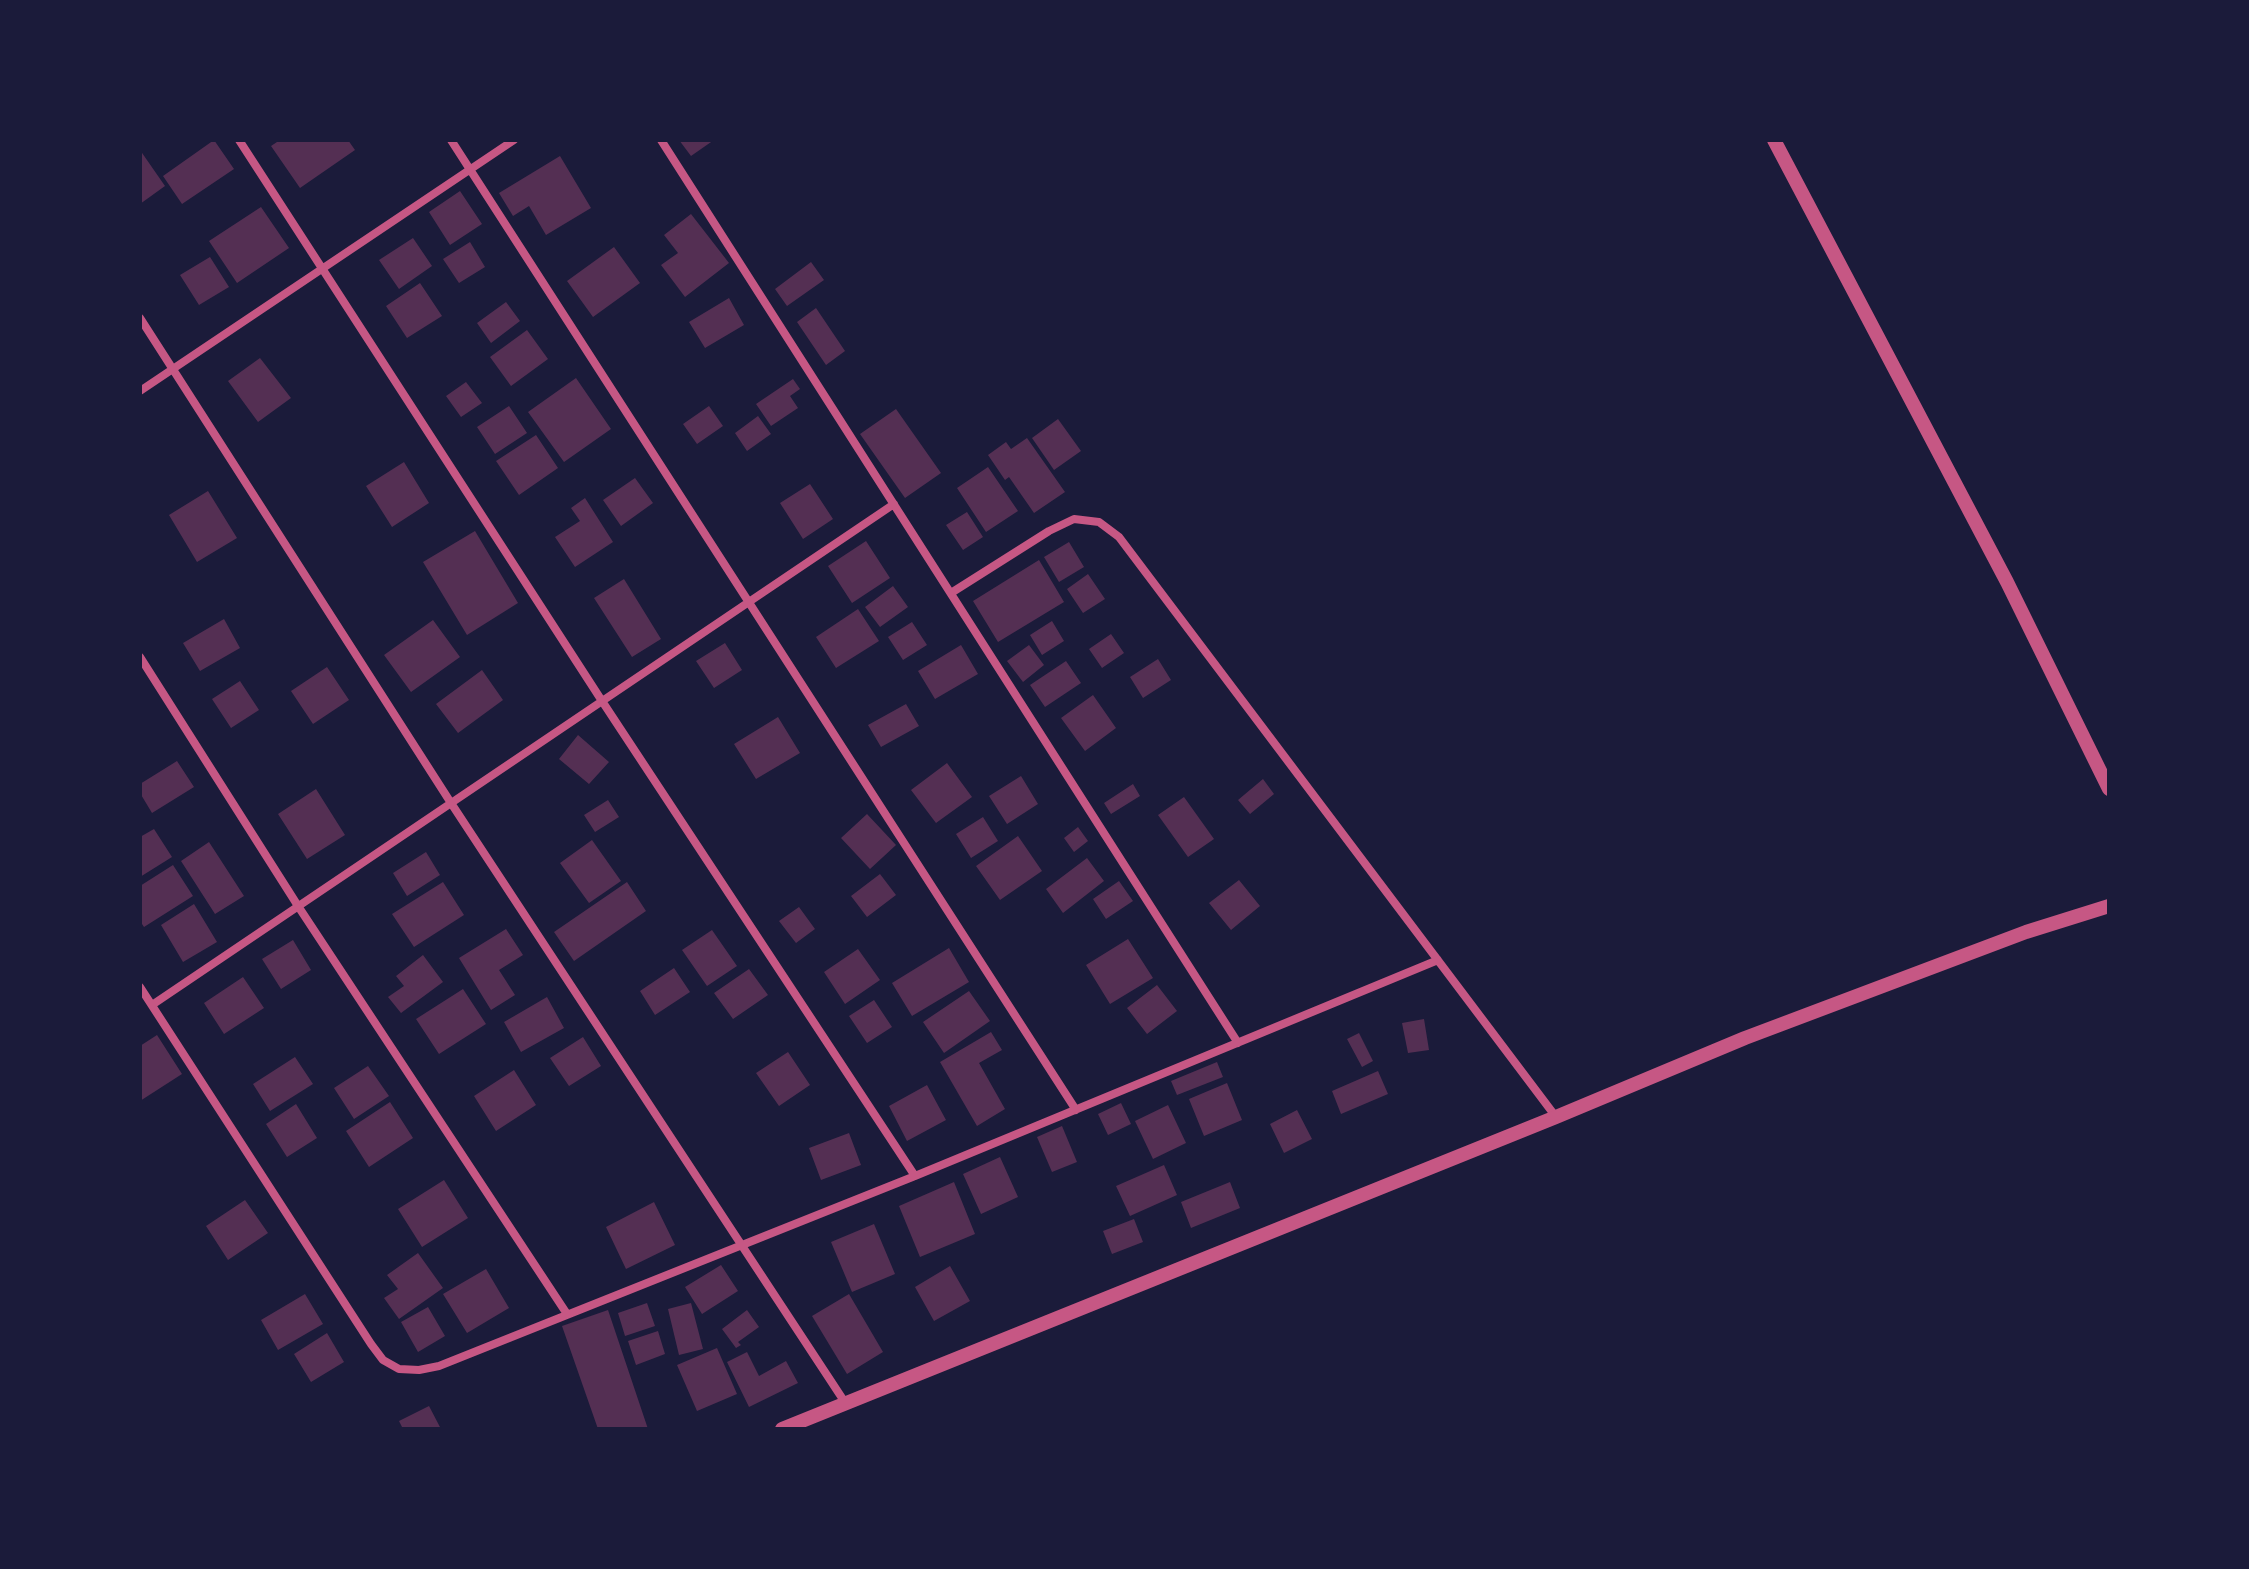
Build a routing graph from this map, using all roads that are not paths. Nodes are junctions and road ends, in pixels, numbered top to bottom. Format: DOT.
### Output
graph roads {
  1 [pos="239,140"];
  2 [pos="451,140"];
  3 [pos="514,140"];
  4 [pos="661,140"];
  5 [pos="1774,140"];
  6 [pos="470,170"];
  7 [pos="321,269"];
  8 [pos="140,318"];
  9 [pos="173,369"];
  10 [pos="140,391"];
  11 [pos="894,504"];
  12 [pos="951,593"];
  13 [pos="748,602"];
  14 [pos="140,657"];
  15 [pos="602,701"];
  16 [pos="2109,789"];
  17 [pos="451,803"];
  18 [pos="298,906"];
  19 [pos="2109,906"];
  20 [pos="1438,960"];
  21 [pos="140,987"];
  22 [pos="152,1005"];
  23 [pos="1238,1043"];
  24 [pos="1076,1110"];
  25 [pos="1556,1117"];
  26 [pos="915,1176"];
  27 [pos="741,1245"];
  28 [pos="567,1314"];
  29 [pos="846,1404"];
  30 [pos="782,1429"];
  1 -- 7 [label="street"];
  2 -- 6 [label="street"];
  3 -- 6 [label="street"];
  4 -- 11 [label="street"];
  5 -- 16 [label="street"];
  6 -- 7 [label="street"];
  6 -- 13 [label="street"];
  7 -- 9 [label="street"];
  7 -- 15 [label="street"];
  8 -- 9 [label="street"];
  9 -- 10 [label="street"];
  9 -- 17 [label="street"];
  11 -- 12 [label="street"];
  11 -- 13 [label="street"];
  12 -- 20 [label="street"];
  12 -- 23 [label="street"];
  13 -- 15 [label="street"];
  13 -- 24 [label="street"];
  14 -- 18 [label="street"];
  15 -- 17 [label="street"];
  15 -- 26 [label="street"];
  17 -- 18 [label="street"];
  17 -- 27 [label="street"];
  18 -- 22 [label="street"];
  18 -- 28 [label="street"];
  19 -- 25 [label="street"];
  20 -- 23 [label="street"];
  20 -- 25 [label="street"];
  21 -- 22 [label="street"];
  22 -- 28 [label="street"];
  23 -- 24 [label="street"];
  24 -- 26 [label="street"];
  25 -- 29 [label="street"];
  26 -- 27 [label="street"];
  27 -- 28 [label="street"];
  27 -- 29 [label="street"];
  29 -- 30 [label="street"];
}
